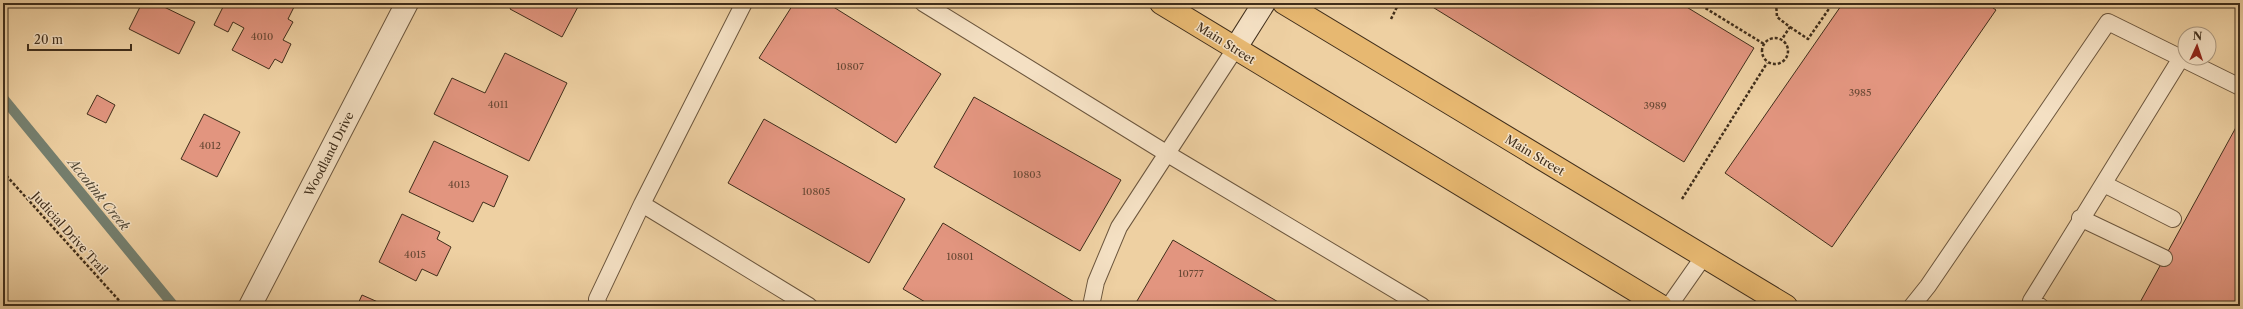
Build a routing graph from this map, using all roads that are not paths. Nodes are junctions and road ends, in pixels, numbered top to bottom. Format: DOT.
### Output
graph roads {
  1 [pos="407,3"];
  2 [pos="744,3"];
  3 [pos="923,3"];
  4 [pos="1161,3"];
  5 [pos="1264,3"];
  6 [pos="1284,3"];
  7 [pos="1235,49"];
  8 [pos="2177,56"];
  9 [pos="2177,65"];
  10 [pos="2197,66"];
  11 [pos="2240,87"];
  12 [pos="1166,153"];
  13 [pos="2104,184"];
  14 [pos="642,204"];
  15 [pos="2080,218"];
  16 [pos="2173,219"];
  17 [pos="1704,256"];
  18 [pos="2164,258"];
  19 [pos="250,306"];
  20 [pos="599,306"];
  21 [pos="809,306"];
  22 [pos="1091,306"];
  23 [pos="1422,306"];
  24 [pos="1661,306"];
  25 [pos="1669,306"];
  26 [pos="1786,306"];
  27 [pos="1912,306"];
  28 [pos="2040,306"];
  1 -- 19 [label="street, Woodland Drive"];
  2 -- 14 [label="lane"];
  3 -- 12 [label="lane"];
  4 -- 7 [label="main road, Main Street"];
  5 -- 7 [label="street"];
  6 -- 17 [label="main road, Main Street"];
  7 -- 12 [label="lane"];
  7 -- 24 [label="main road, Main Street"];
  8 -- 27 [label="lane"];
  9 -- 13 [label="lane"];
  10 -- 11 [label="lane"];
  12 -- 22 [label="lane"];
  12 -- 23 [label="lane"];
  13 -- 15 [label="lane"];
  13 -- 16 [label="lane"];
  14 -- 20 [label="lane"];
  14 -- 21 [label="lane"];
  15 -- 18 [label="lane"];
  15 -- 28 [label="lane"];
  17 -- 25 [label="lane"];
  17 -- 26 [label="main road, Main Street"];
}
